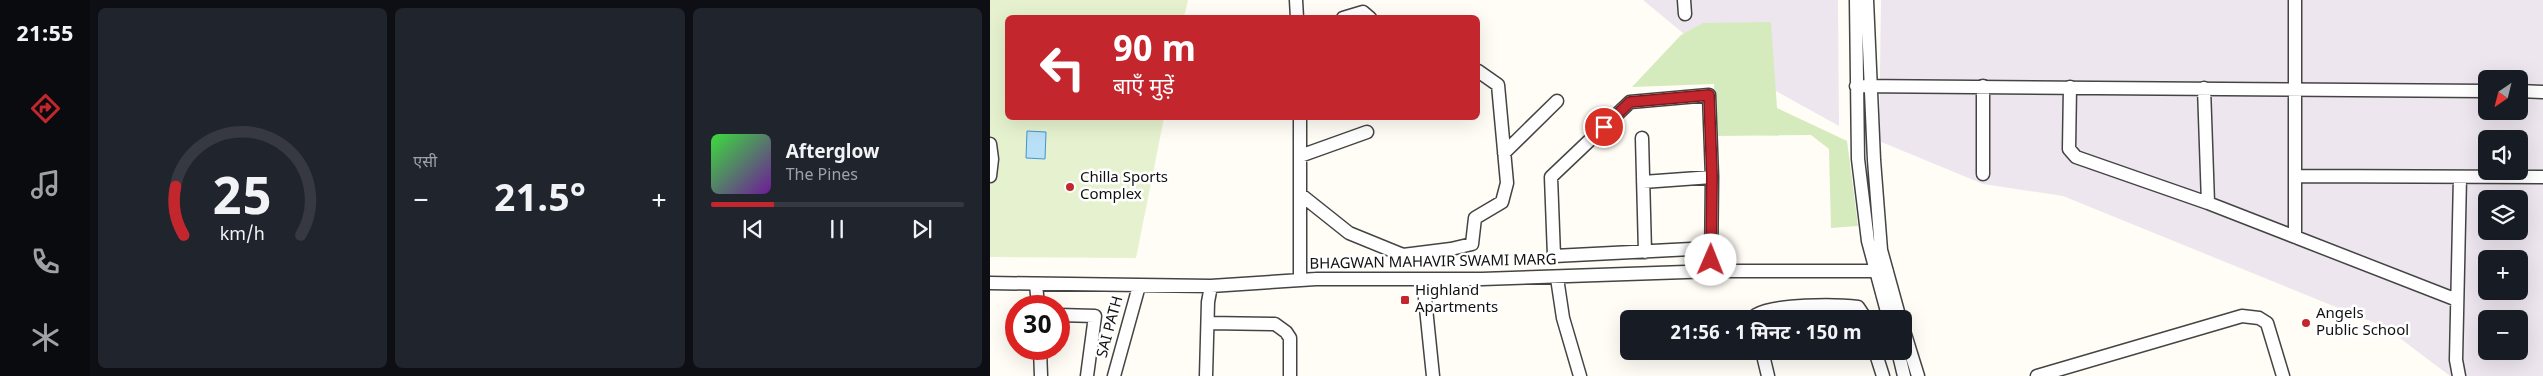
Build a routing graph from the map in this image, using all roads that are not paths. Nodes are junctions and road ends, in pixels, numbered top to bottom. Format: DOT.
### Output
graph roads {
  1 [pos="1296,0"];
  2 [pos="1684,0"];
  3 [pos="1856,0"];
  4 [pos="1867,0"];
  5 [pos="2295,0"];
  6 [pos="1366,10"];
  7 [pos="1685,14"];
  8 [pos="1297,15"];
  9 [pos="1352,15"];
  10 [pos="1480,72"];
  11 [pos="1870,85"];
  12 [pos="1856,86"];
  13 [pos="1983,86"];
  14 [pos="2070,87"];
  15 [pos="2204,88"];
  16 [pos="2295,89"];
  17 [pos="2478,91"];
  18 [pos="2528,91"];
  19 [pos="2543,92"];
  20 [pos="1557,101"];
  21 [pos="1300,120"];
  22 [pos="1367,132"];
  23 [pos="1642,138"];
  24 [pos="990,144"];
  25 [pos="1504,153"];
  26 [pos="1300,156"];
  27 [pos="1983,174"];
  28 [pos="990,176"];
  29 [pos="1712,176"];
  30 [pos="2295,176"];
  31 [pos="2460,177"];
  32 [pos="2543,178"];
  33 [pos="1643,182"];
  34 [pos="1300,194"];
  35 [pos="2208,203"];
  36 [pos="2295,237"];
  37 [pos="1711,248"];
  38 [pos="1645,252"];
  39 [pos="1711,271"];
  40 [pos="1882,271"];
  41 [pos="1557,278"];
  42 [pos="1423,279"];
  43 [pos="1300,280"];
  44 [pos="990,283"];
  45 [pos="1036,284"];
  46 [pos="1139,286"];
  47 [pos="1211,286"];
  48 [pos="1037,295"];
  49 [pos="2457,300"];
  50 [pos="1768,310"];
  51 [pos="1859,310"];
  52 [pos="1888,310"];
  53 [pos="1897,310"];
  54 [pos="1070,315"];
  55 [pos="1208,323"];
  56 [pos="1912,357"];
  57 [pos="1040,360"];
  58 [pos="1764,360"];
  59 [pos="1878,360"];
  60 [pos="1900,360"];
  61 [pos="1041,376"];
  62 [pos="1086,376"];
  63 [pos="1114,376"];
  64 [pos="1206,376"];
  65 [pos="1290,376"];
  66 [pos="1433,376"];
  67 [pos="1580,376"];
  68 [pos="1768,376"];
  69 [pos="1882,376"];
  70 [pos="1904,376"];
  71 [pos="1918,376"];
  72 [pos="2037,376"];
  73 [pos="2282,376"];
  74 [pos="2458,376"];
  1 -- 8 [label="street"];
  2 -- 7 [label="street"];
  3 -- 12 [label="street"];
  4 -- 11 [label="street"];
  5 -- 16 [label="street"];
  6 -- 9 [label="street"];
  10 -- 25 [label="street"];
  11 -- 12 [label="street"];
  11 -- 13 [label="street"];
  11 -- 40 [label="street"];
  12 -- 40 [label="street"];
  13 -- 14 [label="street"];
  13 -- 27 [label="street"];
  14 -- 15 [label="street"];
  14 -- 35 [label="street"];
  15 -- 16 [label="street"];
  15 -- 35 [label="street"];
  16 -- 17 [label="street"];
  16 -- 30 [label="street"];
  18 -- 19 [label="street"];
  20 -- 25 [label="street"];
  21 -- 26 [label="street"];
  22 -- 26 [label="street"];
  23 -- 33 [label="street"];
  24 -- 28 [label="street"];
  25 -- 34 [label="street"];
  26 -- 34 [label="street"];
  29 -- 33 [label="street"];
  29 -- 37 [label="street"];
  29 -- 38 [label="street"];
  30 -- 31 [label="street"];
  30 -- 36 [label="street"];
  31 -- 32 [label="street"];
  31 -- 49 [label="street"];
  33 -- 38 [label="street"];
  34 -- 43 [label="street"];
  35 -- 36 [label="street"];
  36 -- 49 [label="street"];
  37 -- 38 [label="street"];
  37 -- 39 [label="street"];
  39 -- 40 [label="street, BHAGWAN MAHAVIR SWAMI MARG"];
  39 -- 41 [label="street, BHAGWAN MAHAVIR SWAMI MARG"];
  40 -- 52 [label="street"];
  40 -- 53 [label="street"];
  41 -- 42 [label="street, BHAGWAN MAHAVIR SWAMI MARG"];
  41 -- 67 [label="street"];
  42 -- 43 [label="street, BHAGWAN MAHAVIR SWAMI MARG"];
  42 -- 66 [label="street"];
  43 -- 47 [label="street, BHAGWAN MAHAVIR SWAMI MARG"];
  44 -- 45 [label="street, BHAGWAN MAHAVIR SWAMI MARG"];
  45 -- 46 [label="street, BHAGWAN MAHAVIR SWAMI MARG"];
  45 -- 48 [label="street"];
  46 -- 47 [label="street, BHAGWAN MAHAVIR SWAMI MARG"];
  46 -- 63 [label="street, SAI PATH"];
  47 -- 55 [label="street"];
  49 -- 74 [label="street"];
  50 -- 51 [label="street"];
  54 -- 62 [label="street"];
  55 -- 64 [label="street"];
  55 -- 65 [label="street"];
  56 -- 71 [label="street"];
  57 -- 61 [label="street"];
  58 -- 68 [label="street"];
  59 -- 69 [label="street"];
  60 -- 70 [label="street"];
  72 -- 73 [label="street"];
}
